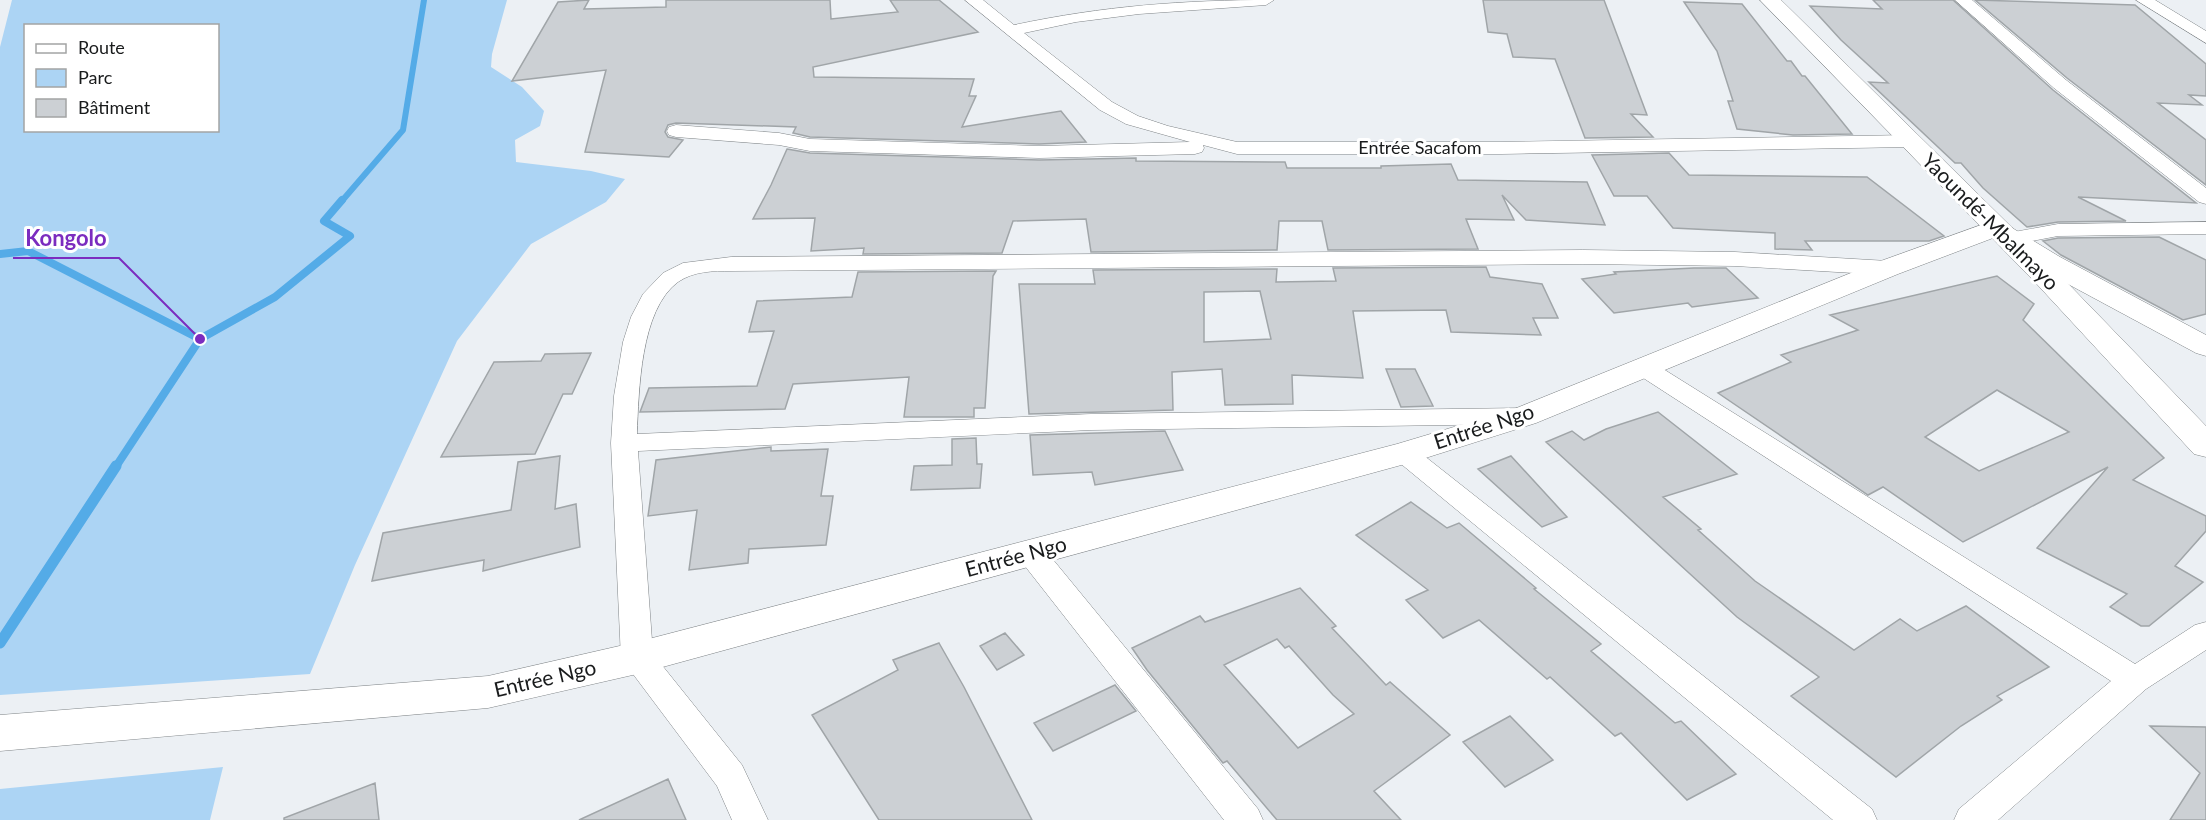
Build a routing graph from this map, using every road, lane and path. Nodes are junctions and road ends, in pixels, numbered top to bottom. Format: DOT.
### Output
graph roads {
  1 [pos="973,0"];
  2 [pos="1266,0"];
  3 [pos="1963,0"];
  4 [pos="2144,0"];
  5 [pos="1771,2"];
  6 [pos="1014,30"];
  7 [pos="2206,38"];
  8 [pos="676,131"];
  9 [pos="1910,141"];
  10 [pos="1237,148"];
  11 [pos="2206,198"];
  12 [pos="2206,228"];
  13 [pos="2003,233"];
  14 [pos="1888,268"];
  15 [pos="2206,347"];
  16 [pos="1643,368"];
  17 [pos="1525,416"];
  18 [pos="624,443"];
  19 [pos="2206,446"];
  20 [pos="1404,453"];
  21 [pos="1031,552"];
  22 [pos="2206,634"];
  23 [pos="638,658"];
  24 [pos="2135,680"];
  25 [pos="0,733"];
  26 [pos="750,820"];
  27 [pos="1245,820"];
  28 [pos="1859,820"];
  29 [pos="1972,820"];
  1 -- 6 [label="street, Entrée Sacafom"];
  2 -- 6 [label="street"];
  3 -- 11 [label="street"];
  4 -- 7 [label="street"];
  5 -- 9 [label="highway, Yaoundé-Mbalmayo"];
  6 -- 10 [label="street, Entrée Sacafom"];
  8 -- 10 [label="street"];
  9 -- 10 [label="street, Entrée Sacafom"];
  9 -- 13 [label="highway, Yaoundé-Mbalmayo"];
  12 -- 13 [label="street"];
  13 -- 14 [label="street, Entrée Ngo"];
  13 -- 15 [label="street"];
  13 -- 19 [label="highway, Yaoundé-Mbalmayo"];
  14 -- 16 [label="street, Entrée Ngo"];
  14 -- 18 [label="street"];
  16 -- 17 [label="street, Entrée Ngo"];
  16 -- 24 [label="street"];
  17 -- 18 [label="street"];
  17 -- 20 [label="street, Entrée Ngo"];
  18 -- 23 [label="street"];
  20 -- 21 [label="street, Entrée Ngo"];
  20 -- 28 [label="street"];
  21 -- 23 [label="street, Entrée Ngo"];
  21 -- 27 [label="street"];
  22 -- 24 [label="street"];
  23 -- 25 [label="street, Entrée Ngo"];
  23 -- 26 [label="street"];
  24 -- 29 [label="street"];
}
